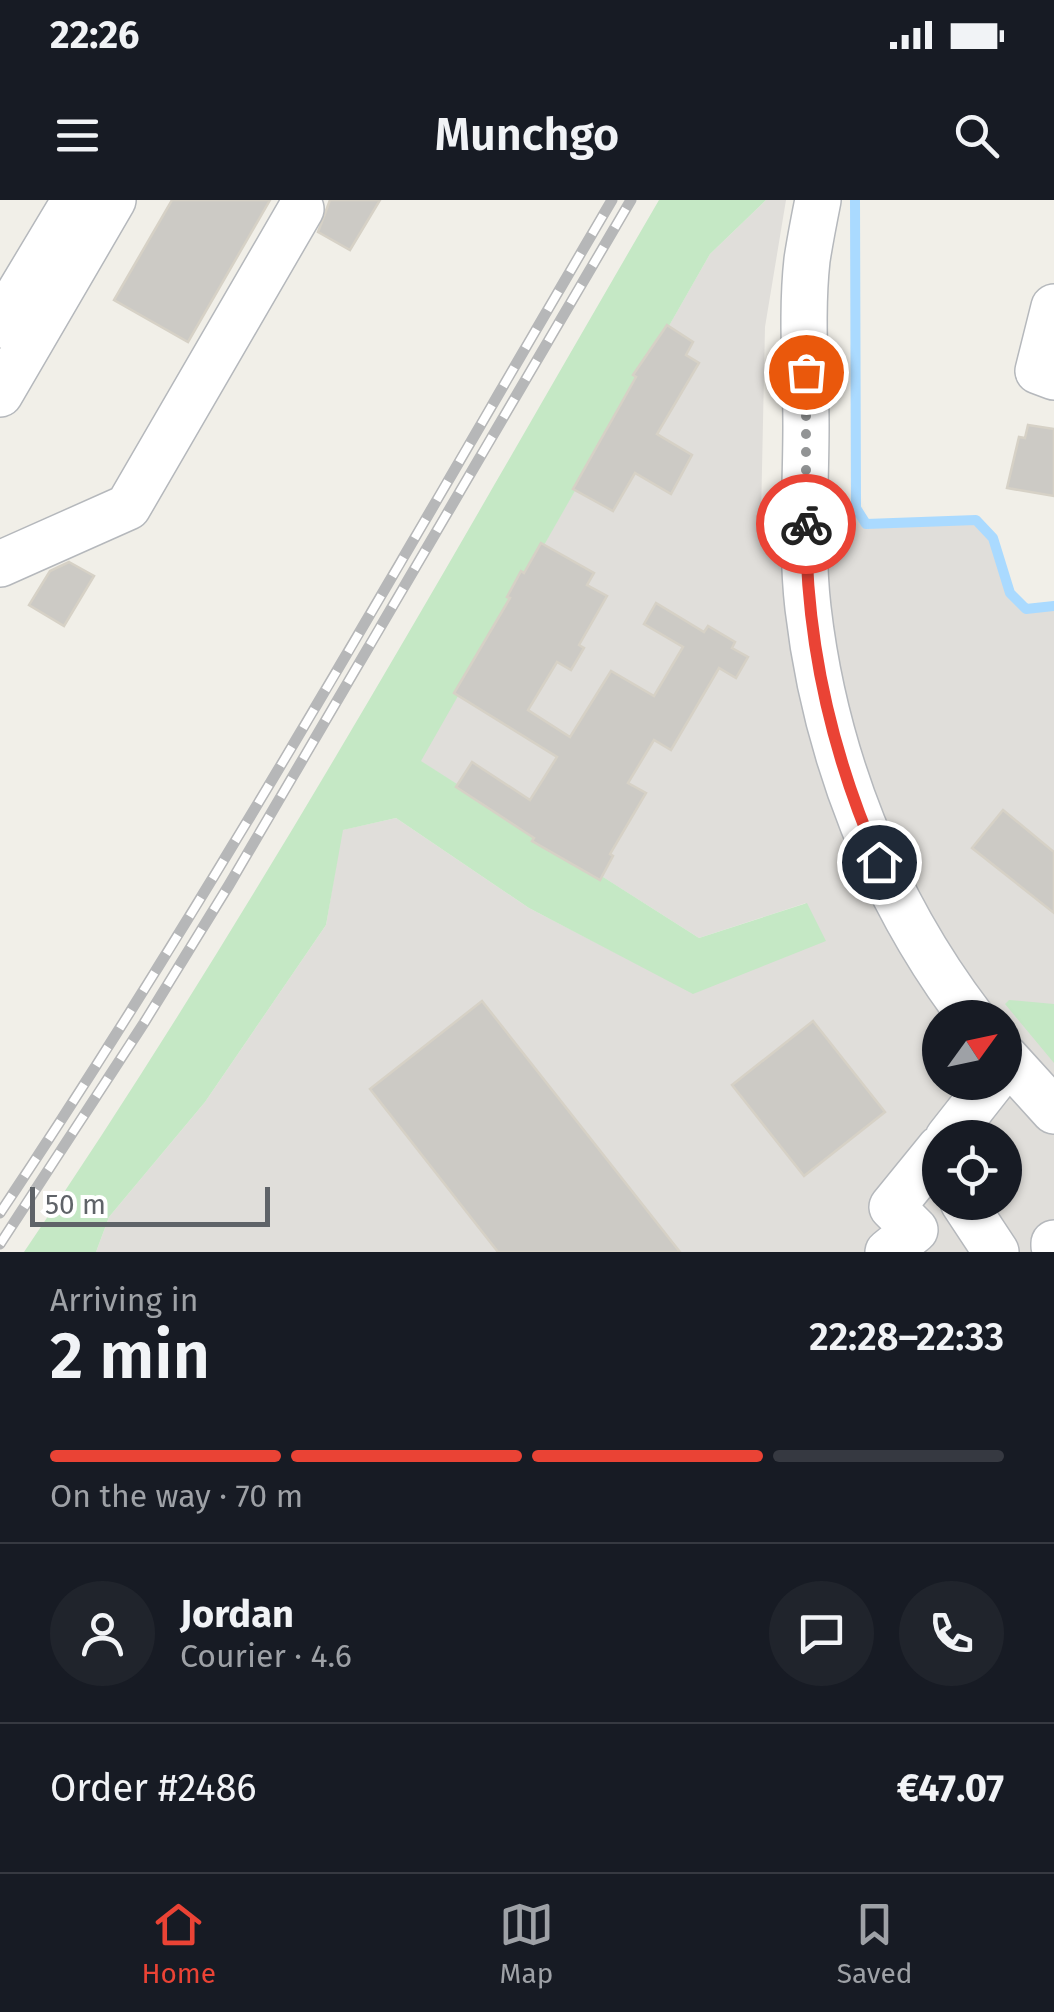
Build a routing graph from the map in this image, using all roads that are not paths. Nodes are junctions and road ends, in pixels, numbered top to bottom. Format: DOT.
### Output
graph roads {
  1 [pos="75,200"];
  2 [pos="113,200"];
  3 [pos="818,200"];
  4 [pos="301,209"];
  5 [pos="1054,307"];
  6 [pos="0,325"];
  7 [pos="1054,377"];
  8 [pos="0,394"];
  9 [pos="0,564"];
  10 [pos="959,1000"];
  11 [pos="1022,1084"];
  12 [pos="978,1100"];
  13 [pos="1054,1111"];
  14 [pos="962,1120"];
  15 [pos="922,1181"];
  16 [pos="973,1220"];
  17 [pos="991,1250"];
  18 [pos="888,1252"];
  1 -- 6 [label="street"];
  2 -- 8 [label="street"];
  3 -- 10 [label="street"];
  4 -- 9 [label="street"];
  5 -- 7 [label="street"];
  11 -- 13 [label="street"];
  12 -- 14 [label="street"];
  15 -- 18 [label="street"];
  16 -- 17 [label="street"];
}
